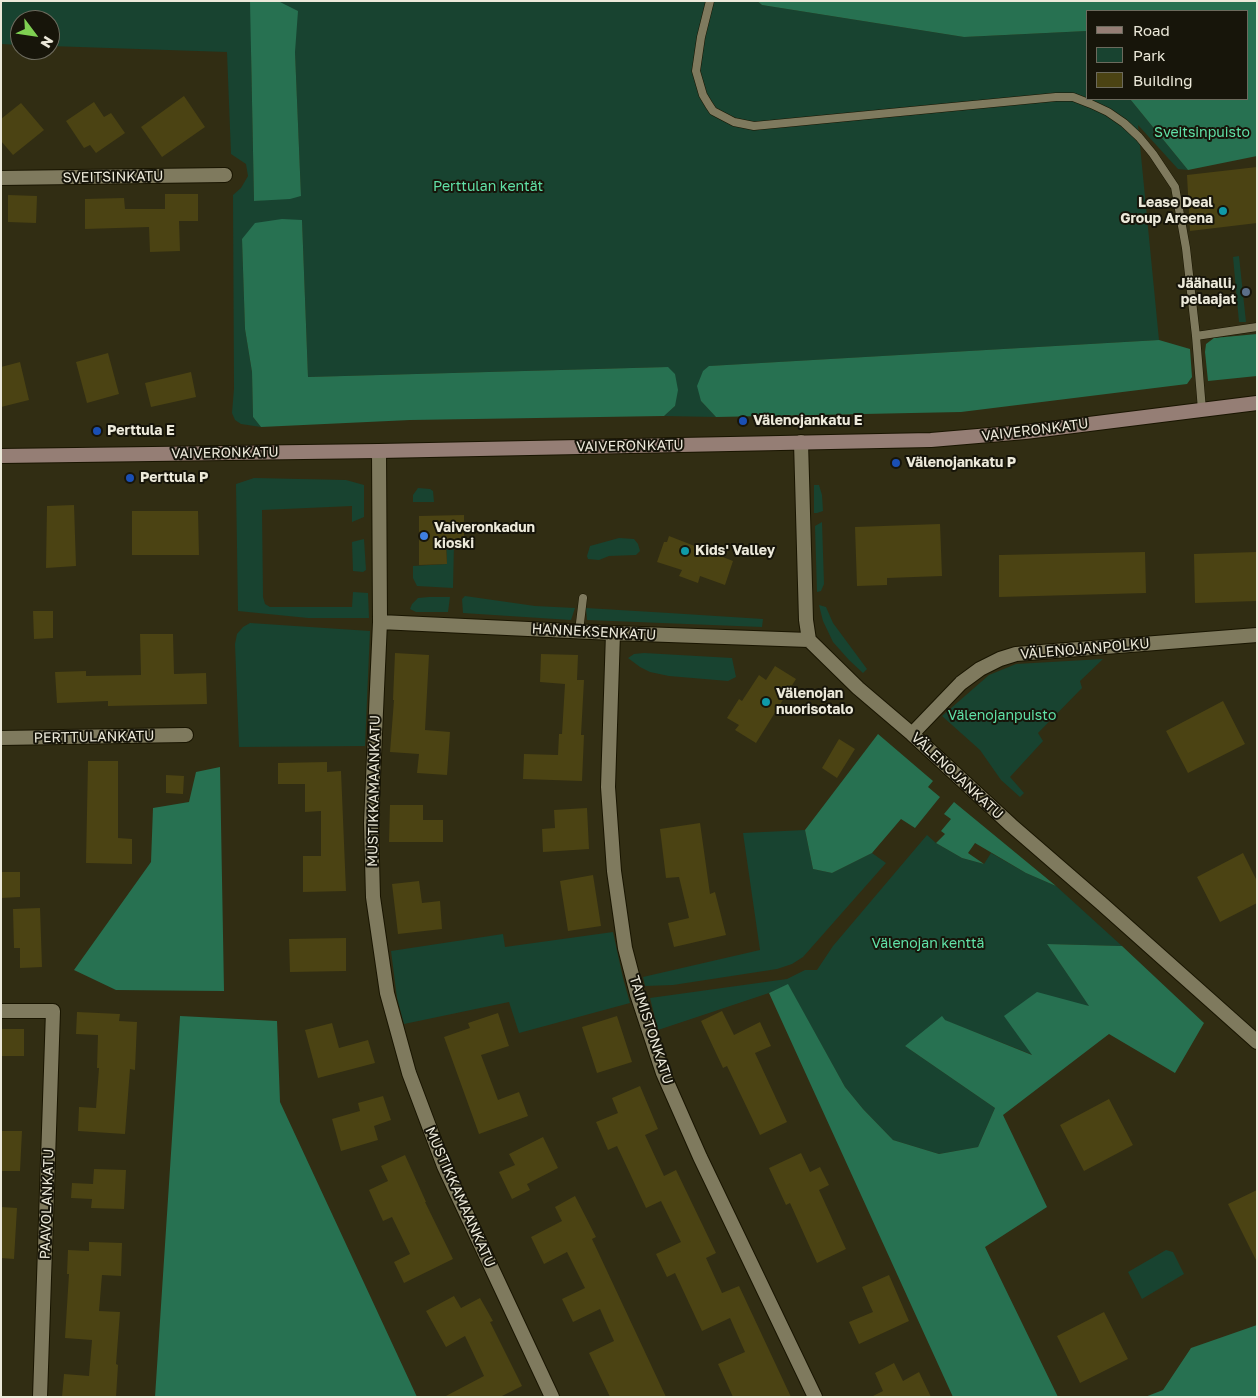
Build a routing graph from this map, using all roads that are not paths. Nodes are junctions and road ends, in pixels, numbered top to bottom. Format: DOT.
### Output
graph roads {
  1 [pos="710,1"];
  2 [pos="225,175"];
  3 [pos="1,178"];
  4 [pos="1257,327"];
  5 [pos="1196,336"];
  6 [pos="1257,403"];
  7 [pos="1202,410"];
  8 [pos="801,442"];
  9 [pos="379,451"];
  10 [pos="1,456"];
  11 [pos="582,598"];
  12 [pos="380,622"];
  13 [pos="580,632"];
  14 [pos="613,633"];
  15 [pos="1257,635"];
  16 [pos="809,640"];
  17 [pos="912,734"];
  18 [pos="186,735"];
  19 [pos="1,738"];
  20 [pos="1,1011"];
  21 [pos="1257,1042"];
  22 [pos="40,1397"];
  23 [pos="552,1397"];
  24 [pos="815,1397"];
  1 -- 5 [label="lane"];
  2 -- 3 [label="street, SVEITSINKATU"];
  4 -- 5 [label="lane"];
  5 -- 7 [label="lane"];
  6 -- 7 [label="main road, VAIVERONKATU"];
  7 -- 8 [label="main road, VAIVERONKATU"];
  8 -- 9 [label="main road, VAIVERONKATU"];
  8 -- 16 [label="street"];
  9 -- 10 [label="main road, VAIVERONKATU"];
  9 -- 12 [label="street, MUSTIKKAMAANKATU"];
  11 -- 13 [label="lane"];
  12 -- 13 [label="street, HANNEKSENKATU"];
  12 -- 23 [label="street, MUSTIKKAMAANKATU"];
  13 -- 14 [label="street, HANNEKSENKATU"];
  14 -- 16 [label="street, HANNEKSENKATU"];
  14 -- 24 [label="street, TAIMISTONKATU"];
  15 -- 17 [label="street, VÄLENOJANPOLKU"];
  16 -- 17 [label="street, VÄLENOJANKATU"];
  17 -- 21 [label="street, VÄLENOJANKATU"];
  18 -- 19 [label="street, PERTTULANKATU"];
  20 -- 22 [label="street, PAAVOLANKATU"];
}
